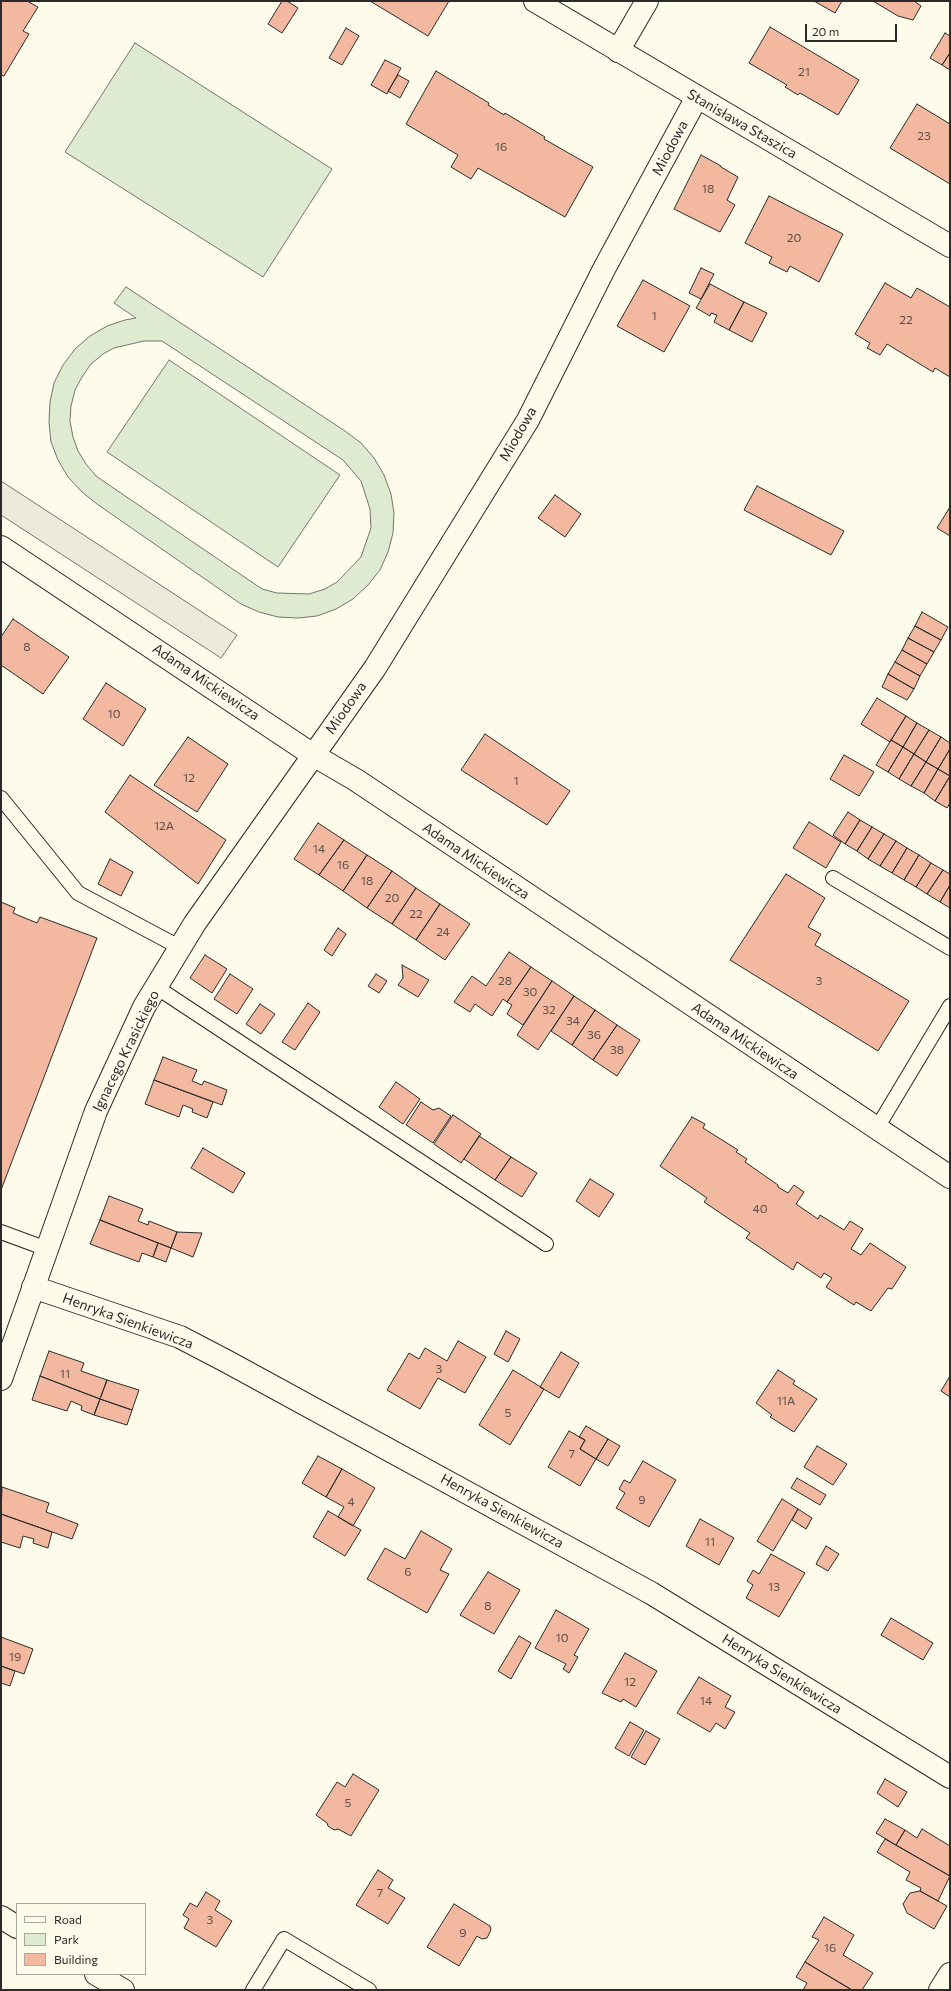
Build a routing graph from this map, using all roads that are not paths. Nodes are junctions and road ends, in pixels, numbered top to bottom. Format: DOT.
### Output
graph roads {
  1 [pos="535,1"];
  2 [pos="647,1"];
  3 [pos="618,50"];
  4 [pos="697,97"];
  5 [pos="950,246"];
  6 [pos="1,546"];
  7 [pos="313,755"];
  8 [pos="1,798"];
  9 [pos="833,878"];
  10 [pos="180,948"];
  11 [pos="950,948"];
  12 [pos="156,987"];
  13 [pos="950,1006"];
  14 [pos="877,1128"];
  15 [pos="950,1177"];
  16 [pos="1,1232"];
  17 [pos="546,1244"];
  18 [pos="47,1249"];
  19 [pos="33,1287"];
  20 [pos="1,1379"];
  21 [pos="950,1777"];
  22 [pos="1,1917"];
  23 [pos="16,1926"];
  24 [pos="950,1974"];
  25 [pos="98,1975"];
  26 [pos="123,1990"];
  27 [pos="253,1990"];
  28 [pos="369,1990"];
  29 [pos="940,1990"];
  1 -- 3 [label="street, Stanisława Staszica"];
  2 -- 3 [label="street"];
  3 -- 4 [label="street, Stanisława Staszica"];
  4 -- 5 [label="street, Stanisława Staszica"];
  4 -- 7 [label="street, Miodowa"];
  6 -- 7 [label="street, Adama Mickiewicza"];
  7 -- 10 [label="street, Ignacego Krasickiego"];
  7 -- 14 [label="street, Adama Mickiewicza"];
  8 -- 10 [label="lane"];
  9 -- 11 [label="lane"];
  10 -- 12 [label="street, Ignacego Krasickiego"];
  12 -- 17 [label="lane"];
  12 -- 18 [label="street, Ignacego Krasickiego"];
  13 -- 14 [label="lane"];
  14 -- 15 [label="street, Adama Mickiewicza"];
  16 -- 18 [label="lane"];
  18 -- 19 [label="street, Ignacego Krasickiego"];
  19 -- 20 [label="street, Ignacego Krasickiego"];
  19 -- 21 [label="street, Henryka Sienkiewicza"];
  22 -- 23 [label="street"];
  24 -- 29 [label="street"];
  25 -- 26 [label="street"];
  27 -- 28 [label="lane"];
}
